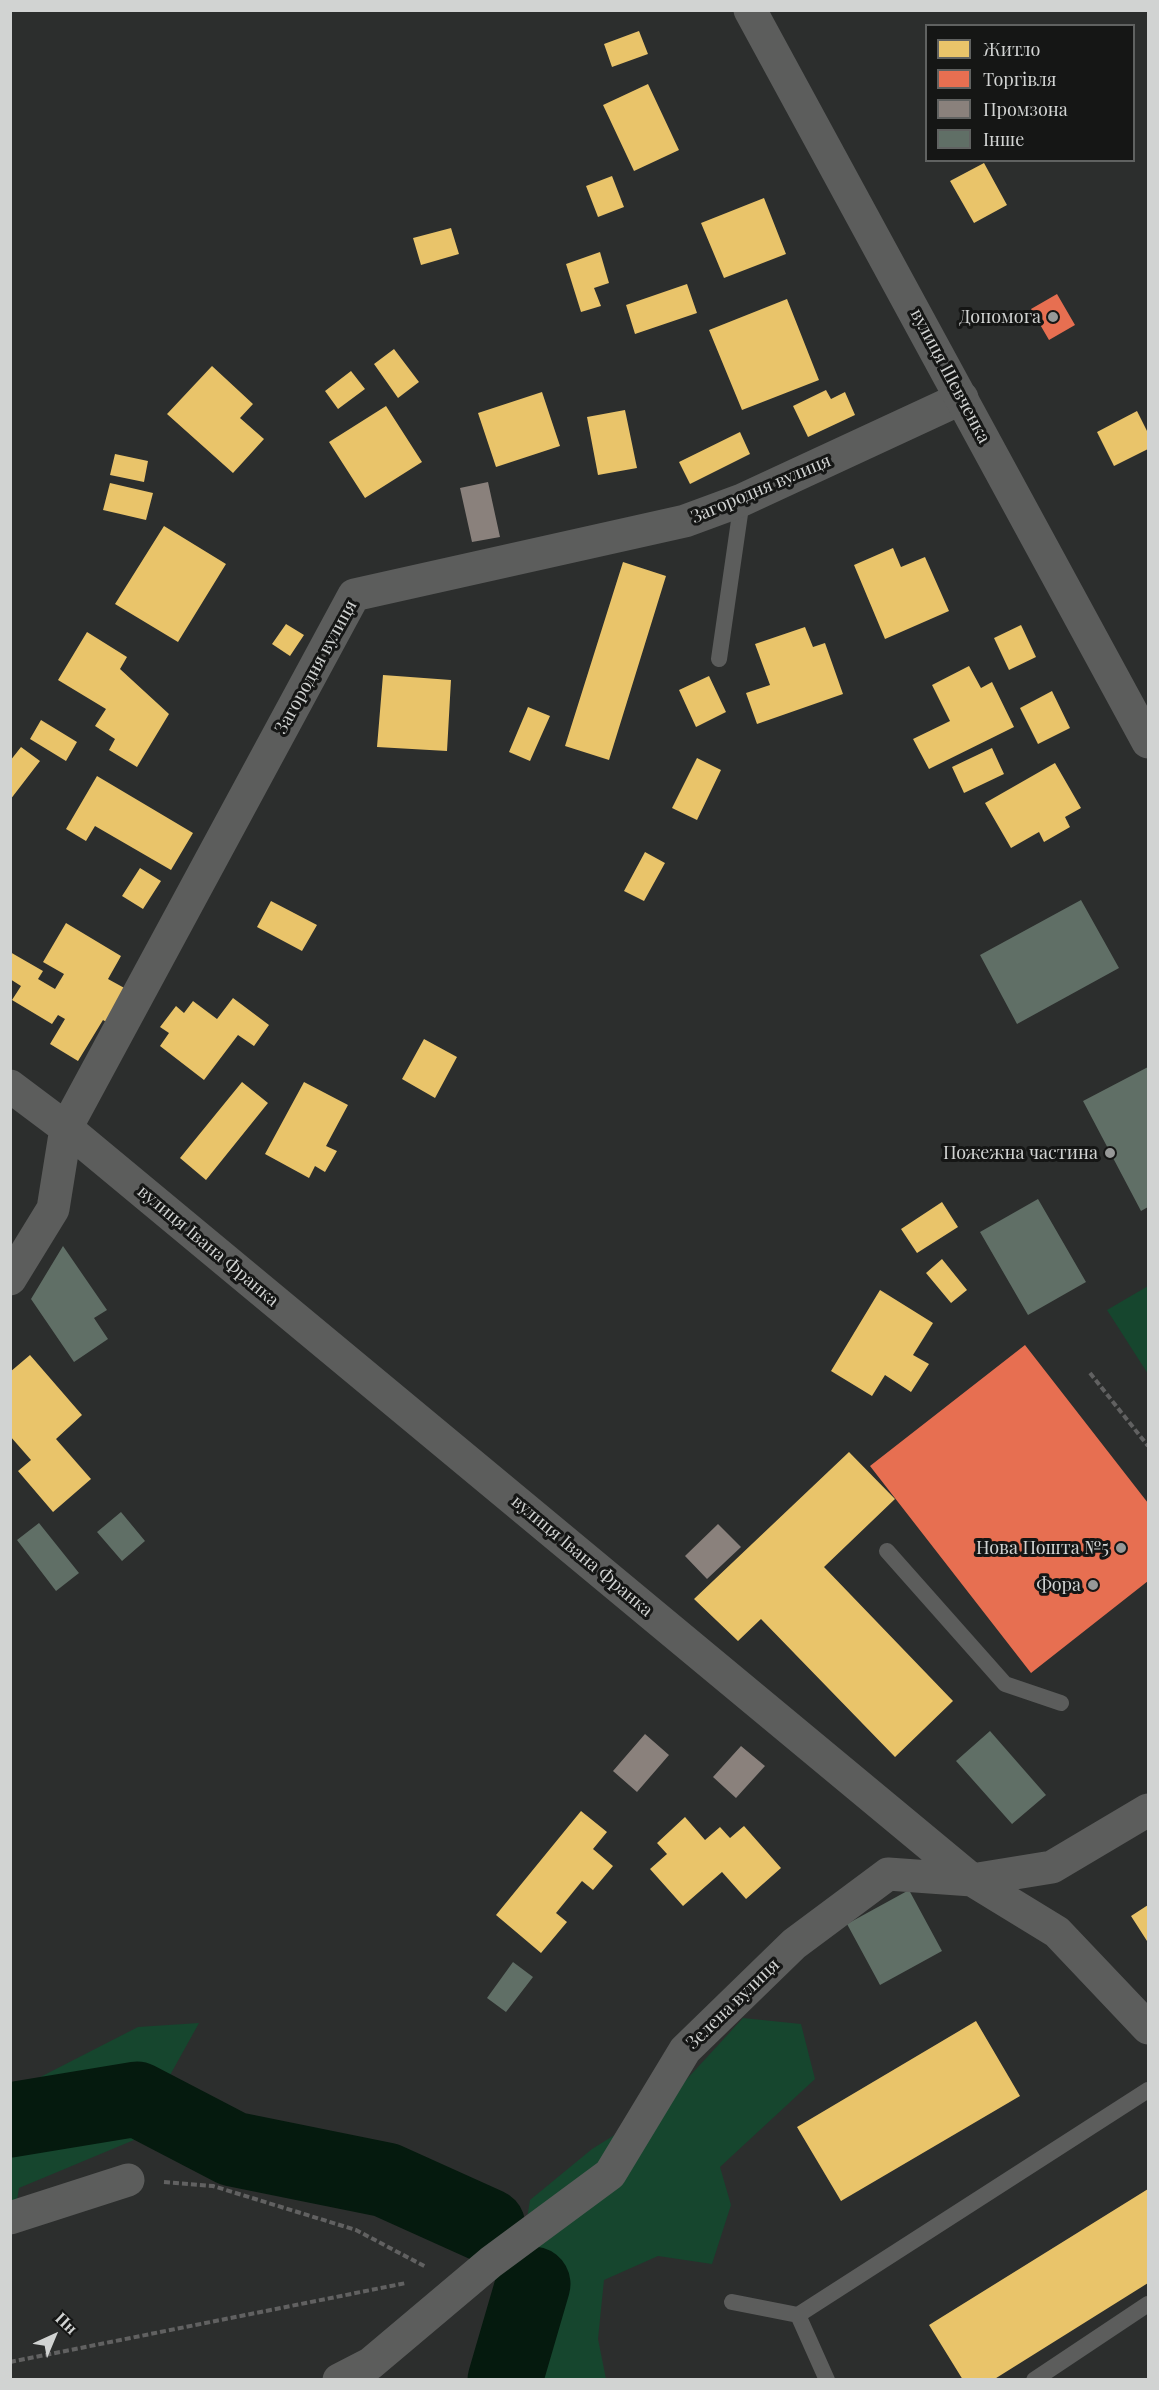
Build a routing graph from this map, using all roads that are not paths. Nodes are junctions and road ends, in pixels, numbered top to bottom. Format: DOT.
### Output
graph roads {
  1 [pos="750,10"];
  2 [pos="962,398"];
  3 [pos="742,500"];
  4 [pos="719,659"];
  5 [pos="1149,742"];
  6 [pos="10,1086"];
  7 [pos="66,1128"];
  8 [pos="10,1279"];
  9 [pos="887,1551"];
  10 [pos="1061,1704"];
  11 [pos="1149,1810"];
  12 [pos="972,1880"];
  13 [pos="1149,2028"];
  14 [pos="1149,2090"];
  15 [pos="128,2180"];
  16 [pos="10,2218"];
  17 [pos="732,2302"];
  18 [pos="1149,2304"];
  19 [pos="798,2315"];
  20 [pos="339,2379"];
  21 [pos="827,2379"];
  22 [pos="1034,2379"];
  1 -- 2 [label="street, вулиця Шевченка"];
  2 -- 3 [label="street, Загородня вулиця"];
  2 -- 5 [label="street, вулиця Шевченка"];
  3 -- 4 [label="lane"];
  3 -- 7 [label="street, Загородня вулиця"];
  6 -- 7 [label="street, вулиця Івана Франка"];
  7 -- 8 [label="street, Загородня вулиця"];
  7 -- 12 [label="street, вулиця Івана Франка"];
  9 -- 10 [label="lane"];
  11 -- 12 [label="street, Зелена вулиця"];
  12 -- 13 [label="street, вулиця Івана Франка"];
  12 -- 20 [label="street, Зелена вулиця"];
  14 -- 19 [label="lane"];
  15 -- 16 [label="street"];
  17 -- 19 [label="lane"];
  18 -- 22 [label="lane"];
  19 -- 21 [label="lane"];
}
